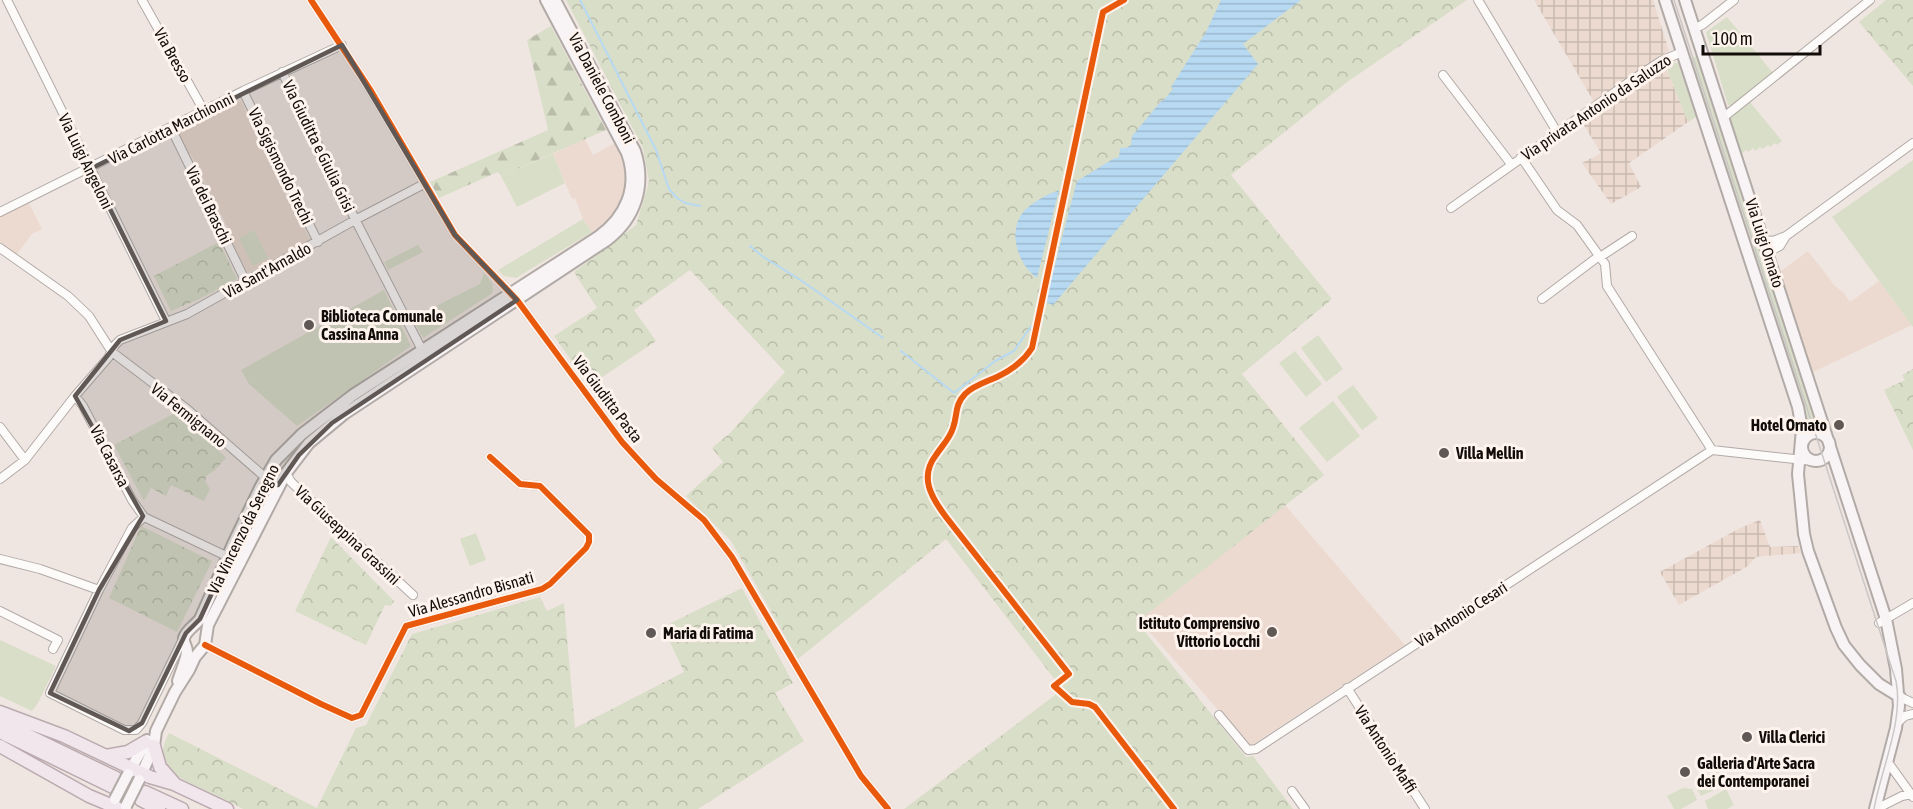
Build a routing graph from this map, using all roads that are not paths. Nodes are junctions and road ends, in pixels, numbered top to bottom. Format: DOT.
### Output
graph roads {
  1 [pos="7,0"];
  2 [pos="142,0"];
  3 [pos="311,0"];
  4 [pos="546,0"];
  5 [pos="555,0"];
  6 [pos="1479,0"];
  7 [pos="1665,0"];
  8 [pos="1685,0"];
  9 [pos="1734,0"];
  10 [pos="1870,0"];
  11 [pos="1695,28"];
  12 [pos="1700,43"];
  13 [pos="342,45"];
  14 [pos="1681,47"];
  15 [pos="282,72"];
  16 [pos="1443,75"];
  17 [pos="243,91"];
  18 [pos="204,111"];
  19 [pos="1724,117"];
  20 [pos="171,128"];
  21 [pos="1557,132"];
  22 [pos="1913,143"];
  23 [pos="1521,157"];
  24 [pos="1511,164"];
  25 [pos="90,169"];
  26 [pos="424,184"];
  27 [pos="1451,208"];
  28 [pos="0,212"];
  29 [pos="356,220"];
  30 [pos="1632,236"];
  31 [pos="1786,236"];
  32 [pos="1764,240"];
  33 [pos="318,242"];
  34 [pos="0,248"];
  35 [pos="1768,252"];
  36 [pos="1600,256"];
  37 [pos="246,282"];
  38 [pos="514,296"];
  39 [pos="1542,299"];
  40 [pos="166,321"];
  41 [pos="422,350"];
  42 [pos="112,352"];
  43 [pos="75,396"];
  44 [pos="0,427"];
  45 [pos="1829,442"];
  46 [pos="1801,446"];
  47 [pos="1712,450"];
  48 [pos="490,458"];
  49 [pos="25,460"];
  50 [pos="1799,460"];
  51 [pos="1813,461"];
  52 [pos="286,473"];
  53 [pos="266,478"];
  54 [pos="0,479"];
  55 [pos="278,485"];
  56 [pos="252,506"];
  57 [pos="265,512"];
  58 [pos="144,517"];
  59 [pos="228,556"];
  60 [pos="0,559"];
  61 [pos="241,563"];
  62 [pos="99,590"];
  63 [pos="413,595"];
  64 [pos="1913,603"];
  65 [pos="0,611"];
  66 [pos="1882,621"];
  67 [pos="187,638"];
  68 [pos="204,644"];
  69 [pos="53,649"];
  70 [pos="1347,688"];
  71 [pos="175,692"];
  72 [pos="1900,697"];
  73 [pos="1913,703"];
  74 [pos="0,712"];
  75 [pos="1913,714"];
  76 [pos="1219,715"];
  77 [pos="0,722"];
  78 [pos="1896,724"];
  79 [pos="9,733"];
  80 [pos="150,744"];
  81 [pos="0,746"];
  82 [pos="106,756"];
  83 [pos="1887,761"];
  84 [pos="174,784"];
  85 [pos="1292,791"];
  86 [pos="122,792"];
  87 [pos="89,796"];
  88 [pos="1912,796"];
  89 [pos="98,809"];
  90 [pos="159,809"];
  91 [pos="182,809"];
  92 [pos="227,809"];
  93 [pos="888,809"];
  94 [pos="1305,809"];
  95 [pos="1425,809"];
  96 [pos="1875,809"];
  1 -- 25 [label="street, Via Luigi Angeloni"];
  2 -- 18 [label="street, Via Bresso"];
  3 -- 13 [label="street, Via Giuditta Pasta"];
  4 -- 38 [label="main road, Via Daniele Comboni"];
  5 -- 38 [label="main road, Via Daniele Comboni"];
  6 -- 21 [label="street"];
  7 -- 14 [label="main road, Via Luigi Ornato"];
  8 -- 11 [label="main road, Via Luigi Ornato"];
  9 -- 11 [label="street"];
  10 -- 19 [label="street"];
  11 -- 12 [label="main road, Via Luigi Ornato"];
  11 -- 14 [label="main road"];
  12 -- 14 [label="main road"];
  12 -- 19 [label="main road, Via Luigi Ornato"];
  13 -- 15 [label="street, Via Carlotta Marchionni"];
  13 -- 26 [label="street, Via Giuditta Pasta"];
  14 -- 21 [label="street, Via privata Antonio da Saluzzo"];
  14 -- 46 [label="main road, Via Luigi Ornato"];
  15 -- 17 [label="street, Via Carlotta Marchionni"];
  15 -- 29 [label="street, Via Giuditta e Giulia Grisi"];
  16 -- 24 [label="street, Via privata Antonio da Saluzzo"];
  17 -- 18 [label="street, Via Carlotta Marchionni"];
  17 -- 33 [label="street, Via Sigismondo Trechi"];
  18 -- 20 [label="street, Via Carlotta Marchionni"];
  19 -- 32 [label="main road, Via Luigi Ornato"];
  20 -- 25 [label="street, Via Carlotta Marchionni"];
  20 -- 37 [label="street, Via dei Braschi"];
  21 -- 23 [label="street, Via privata Antonio da Saluzzo"];
  22 -- 31 [label="street"];
  23 -- 24 [label="street, Via privata Antonio da Saluzzo"];
  23 -- 36 [label="street"];
  24 -- 27 [label="street, Via privata Antonio da Saluzzo"];
  25 -- 28 [label="street, Via Carlotta Marchionni"];
  25 -- 40 [label="street, Via Luigi Angeloni"];
  26 -- 29 [label="street, Via Sant'Arnaldo"];
  26 -- 38 [label="street, Via Giuditta Pasta"];
  29 -- 33 [label="street, Via Sant'Arnaldo"];
  29 -- 41 [label="street, Via Giuditta e Giulia Grisi"];
  30 -- 36 [label="street"];
  31 -- 32 [label="street"];
  31 -- 35 [label="street"];
  32 -- 35 [label="main road, Via Luigi Ornato"];
  33 -- 37 [label="street, Via Sant'Arnaldo"];
  34 -- 42 [label="street"];
  35 -- 45 [label="main road, Via Luigi Ornato"];
  36 -- 39 [label="street"];
  36 -- 47 [label="street"];
  37 -- 40 [label="street, Via Sant'Arnaldo"];
  38 -- 41 [label="main road, Via Vincenzo da Seregno"];
  38 -- 52 [label="main road, Via Vincenzo da Seregno"];
  38 -- 93 [label="street, Via Giuditta Pasta"];
  40 -- 42 [label="street, Via Sant'Arnaldo"];
  41 -- 53 [label="main road, Via Vincenzo da Seregno"];
  42 -- 43 [label="street, Via Sant'Arnaldo"];
  42 -- 53 [label="street, Via Fermignano"];
  43 -- 49 [label="street, Via Sant'Arnaldo"];
  43 -- 58 [label="street, Via Casarsa"];
  44 -- 49 [label="street"];
  45 -- 46 [label="main road"];
  45 -- 51 [label="main road"];
  45 -- 66 [label="main road, Via Luigi Ornato"];
  46 -- 50 [label="main road, Via Luigi Ornato"];
  46 -- 51 [label="main road"];
  47 -- 50 [label="street"];
  47 -- 70 [label="street, Via Antonio Cesari"];
  48 -- 68 [label="street, Via Alessandro Bisnati"];
  49 -- 54 [label="street, Via Sant'Arnaldo"];
  50 -- 51 [label="street"];
  50 -- 72 [label="main road, Via Luigi Ornato"];
  52 -- 55 [label="main road, Via Vincenzo da Seregno"];
  52 -- 63 [label="street, Via Giuseppina Grassini"];
  53 -- 55 [label="street, Via Fermignano"];
  53 -- 56 [label="main road, Via Vincenzo da Seregno"];
  55 -- 57 [label="main road, Via Vincenzo da Seregno"];
  56 -- 57 [label="street"];
  56 -- 59 [label="main road, Via Vincenzo da Seregno"];
  57 -- 61 [label="main road, Via Vincenzo da Seregno"];
  58 -- 59 [label="street"];
  58 -- 62 [label="street"];
  59 -- 61 [label="street"];
  59 -- 67 [label="main road, Via Vincenzo da Seregno"];
  60 -- 62 [label="street"];
  61 -- 68 [label="main road, Via Vincenzo da Seregno"];
  62 -- 67 [label="street"];
  64 -- 66 [label="street"];
  65 -- 69 [label="street"];
  66 -- 72 [label="main road, Via Luigi Ornato"];
  67 -- 68 [label="main road"];
  67 -- 68 [label="main road"];
  67 -- 71 [label="main road, Via Vincenzo da Seregno"];
  68 -- 71 [label="main road, Via Vincenzo da Seregno"];
  70 -- 76 [label="street, Via Antonio Cesari"];
  70 -- 95 [label="street, Via Antonio Maffi"];
  71 -- 80 [label="main road, Via Vincenzo da Seregno"];
  72 -- 73 [label="street"];
  72 -- 78 [label="main road, Via Luigi Ornato"];
  74 -- 82 [label="highway"];
  75 -- 78 [label="street"];
  77 -- 79 [label="highway"];
  78 -- 83 [label="main road, Via Luigi Ornato"];
  79 -- 86 [label="highway"];
  80 -- 82 [label="highway"];
  80 -- 84 [label="highway"];
  80 -- 86 [label="main road, Via Vincenzo da Seregno"];
  81 -- 87 [label="highway"];
  82 -- 86 [label="highway"];
  83 -- 88 [label="street"];
  83 -- 96 [label="main road, Via Luigi Ornato"];
  84 -- 86 [label="highway"];
  84 -- 92 [label="highway"];
  85 -- 94 [label="street"];
  86 -- 87 [label="highway"];
  87 -- 89 [label="highway"];
  88 -- 96 [label="street, Via Luigi Ornato"];
  90 -- 91 [label="highway"];
}
